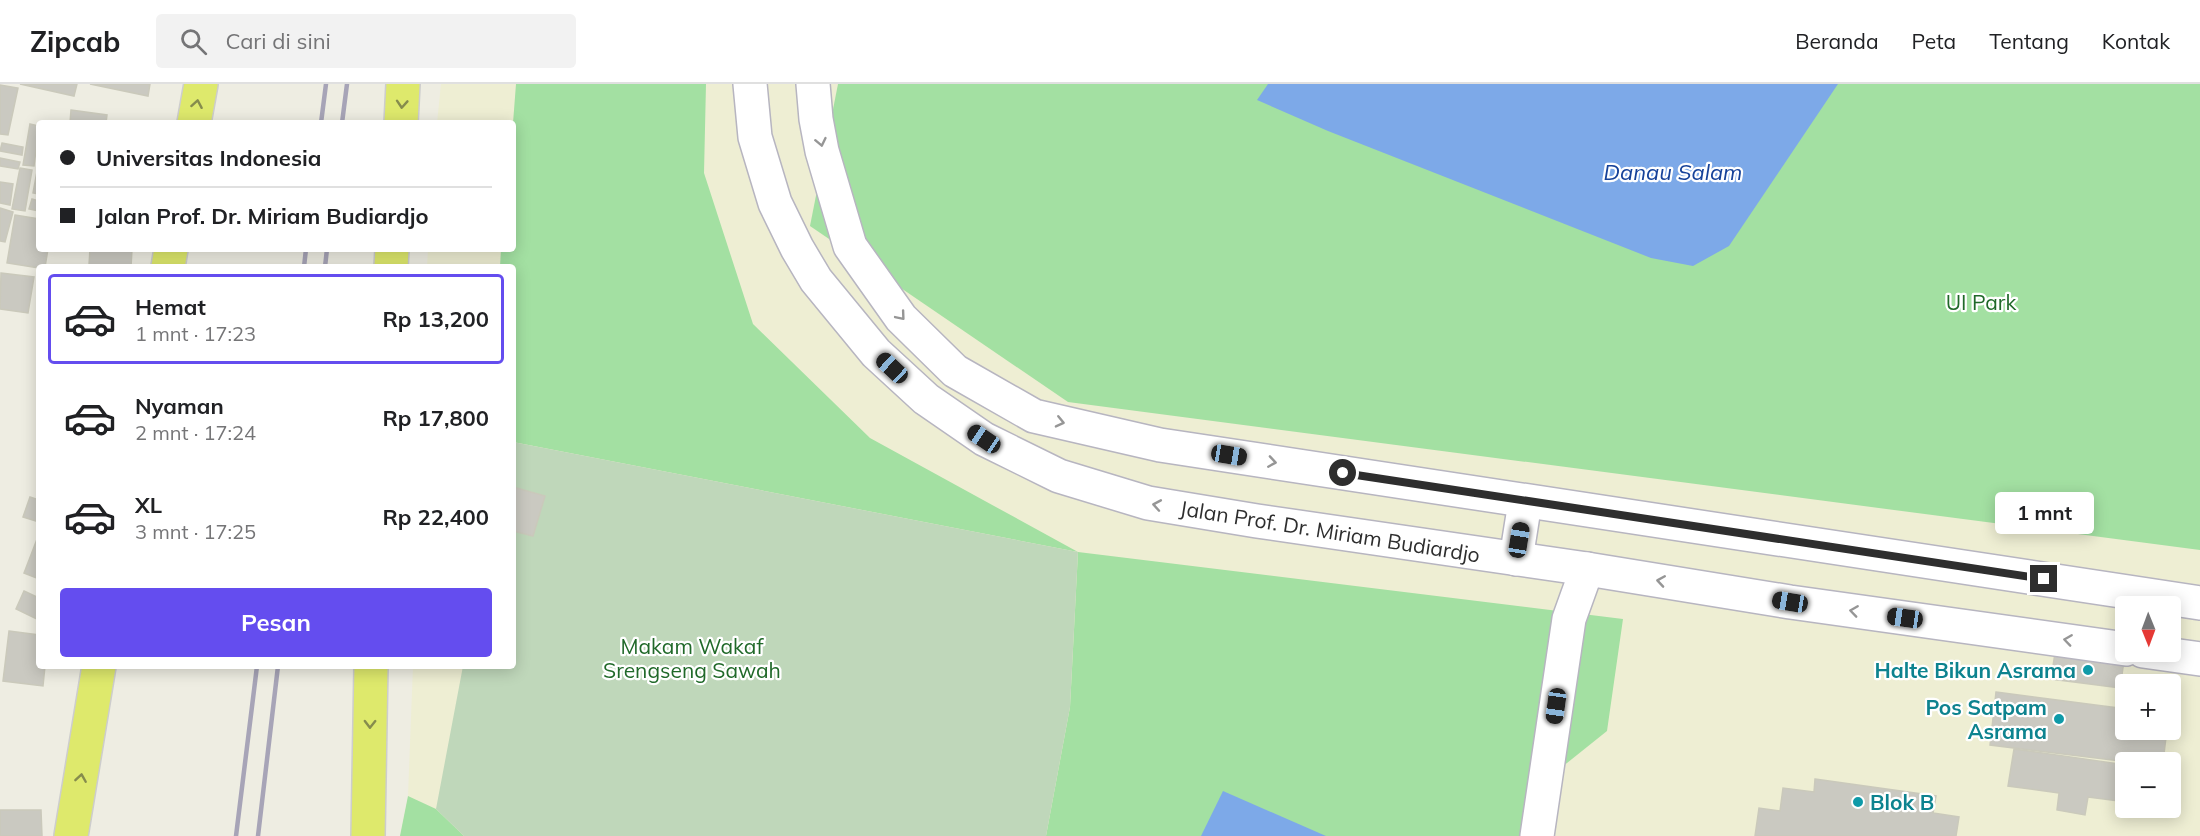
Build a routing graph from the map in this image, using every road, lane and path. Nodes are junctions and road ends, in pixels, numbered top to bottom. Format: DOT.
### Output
graph roads {
  1 [pos="201,84"];
  2 [pos="403,84"];
  3 [pos="750,84"];
  4 [pos="813,84"];
  5 [pos="195,120"];
  6 [pos="400,120"];
  7 [pos="1525,502"];
  8 [pos="1516,559"];
  9 [pos="1587,569"];
  10 [pos="2200,603"];
  11 [pos="2115,647"];
  12 [pos="2181,656"];
  13 [pos="2200,659"];
  14 [pos="99,669"];
  15 [pos="371,669"];
  16 [pos="71,836"];
  17 [pos="368,836"];
  18 [pos="1537,836"];
  5 -- 1 [label="main road, one-way"];
  2 -- 6 [label="main road, one-way"];
  8 -- 3 [label="street, Jalan Prof. Dr. Miriam Budiardjo, one-way"];
  4 -- 7 [label="street, one-way"];
  7 -- 8 [label="street"];
  7 -- 10 [label="street"];
  8 -- 9 [label="street, Jalan Prof. Dr. Miriam Budiardjo"];
  11 -- 9 [label="street, Jalan Prof. Dr. Miriam Budiardjo, one-way"];
  9 -- 18 [label="street"];
  12 -- 13 [label="street"];
  16 -- 14 [label="main road, one-way"];
  15 -- 17 [label="main road, one-way"];
}
